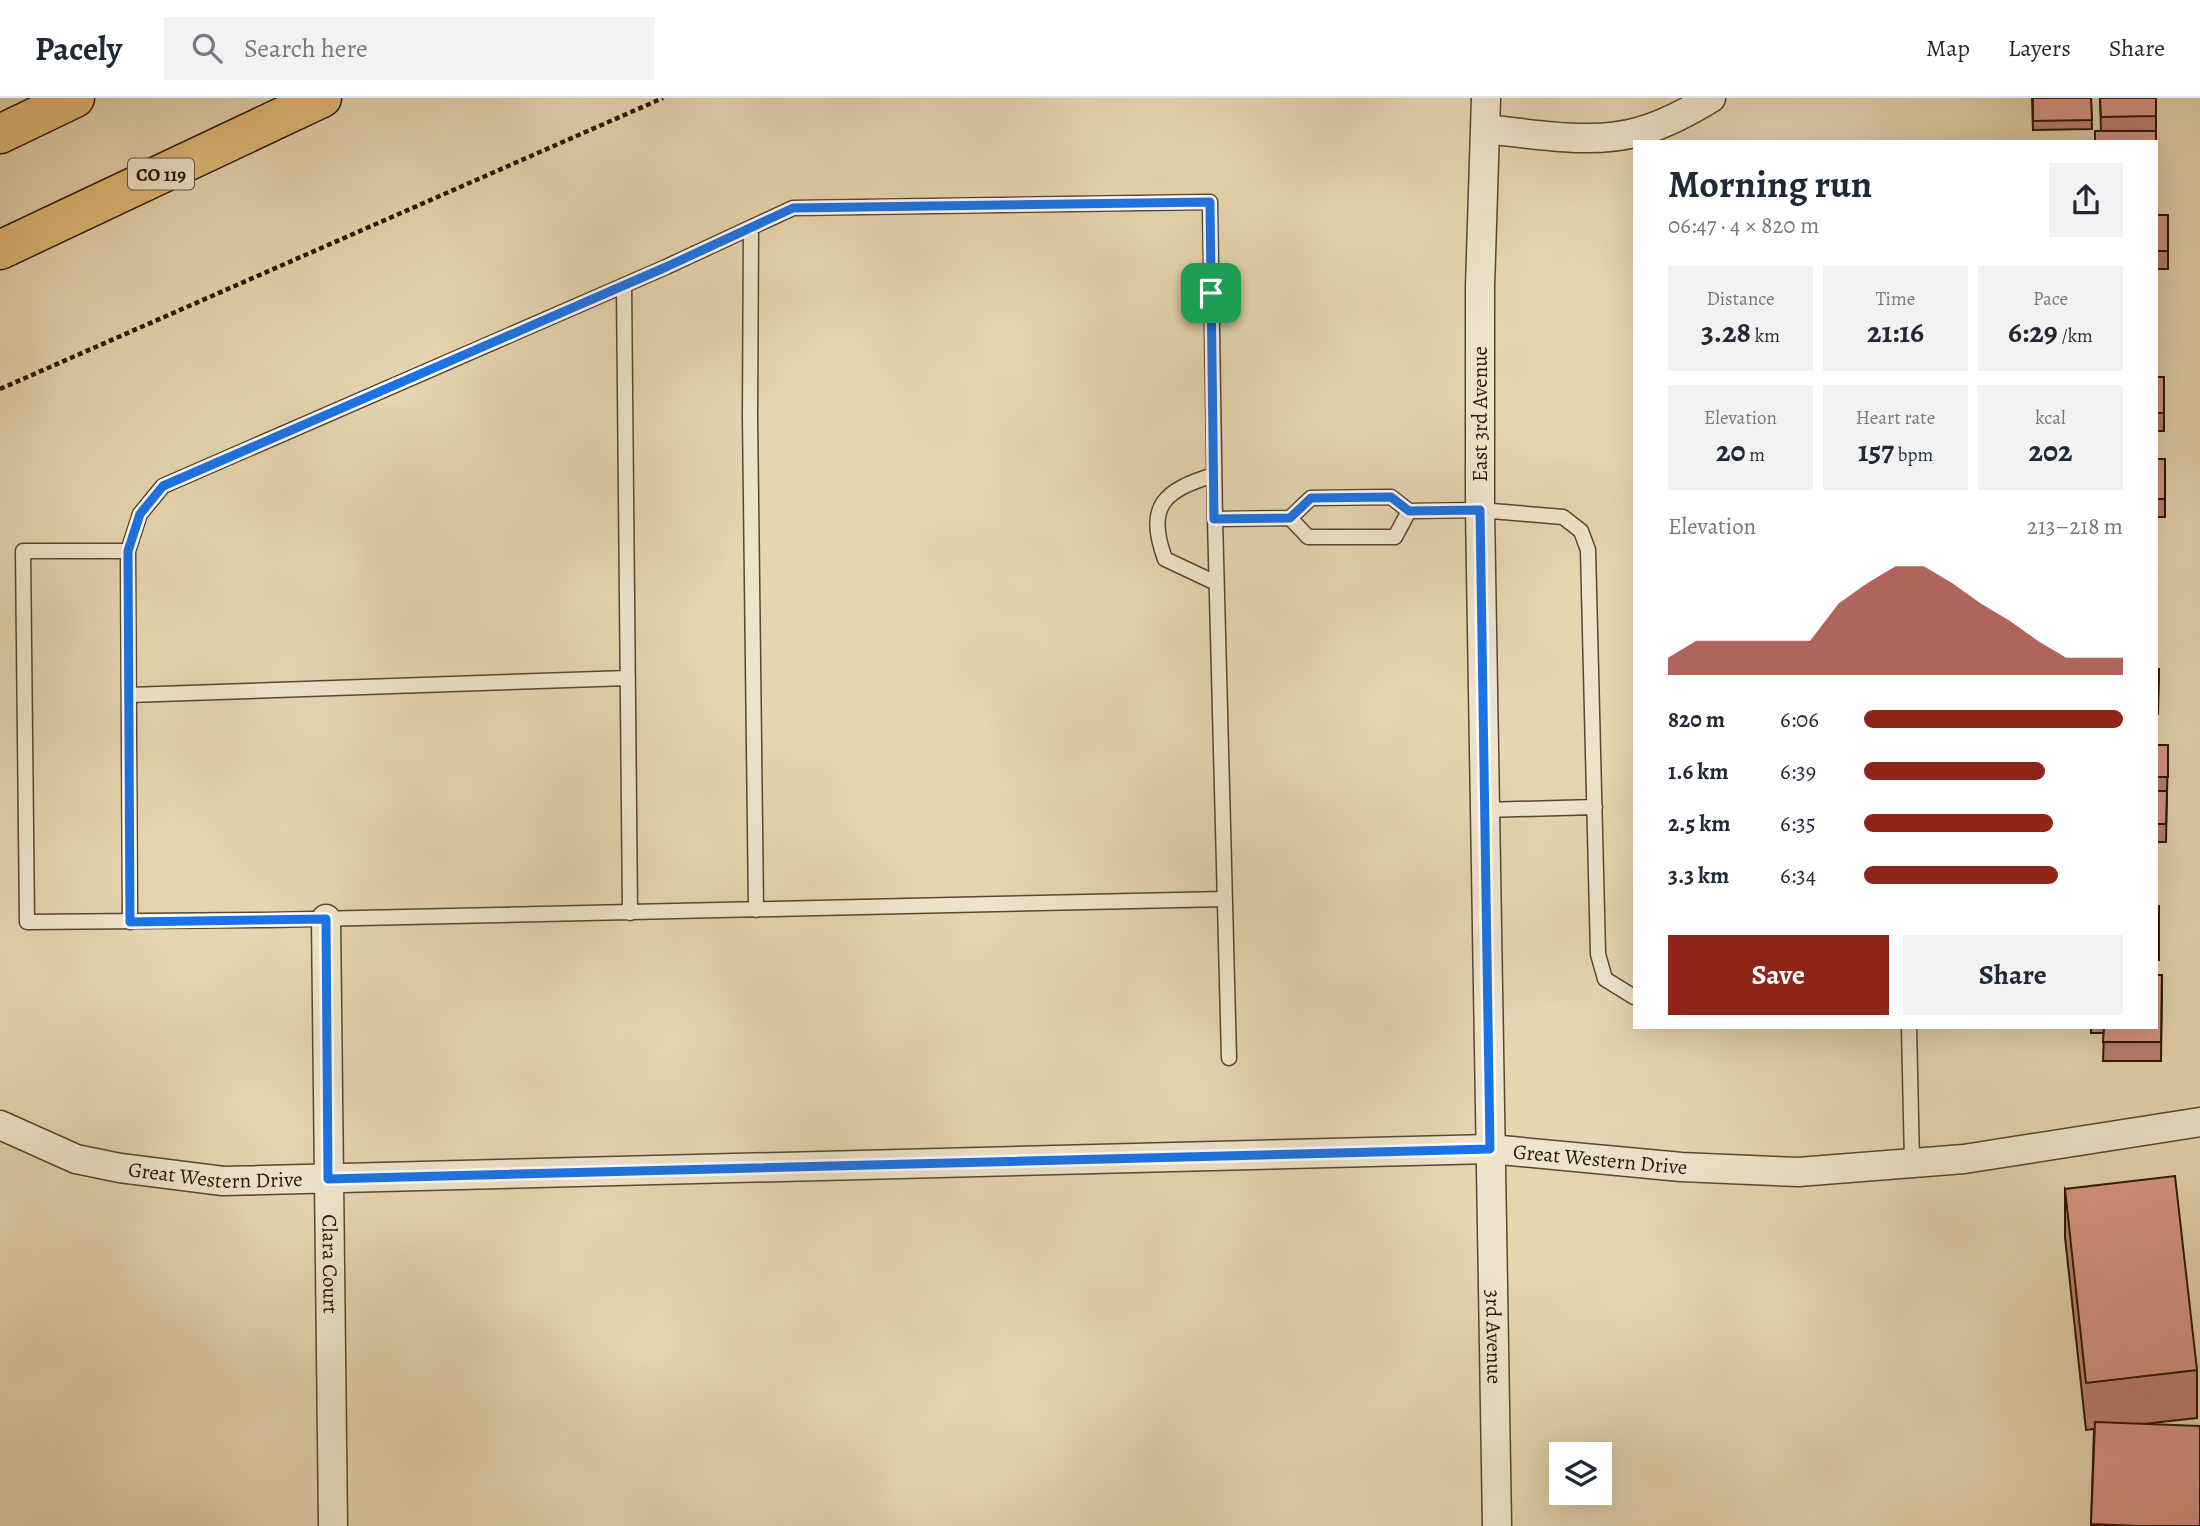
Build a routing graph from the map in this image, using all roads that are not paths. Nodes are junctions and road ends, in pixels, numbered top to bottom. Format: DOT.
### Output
graph roads {
  1 [pos="75,98"];
  2 [pos="322,98"];
  3 [pos="1486,98"];
  4 [pos="1711,98"];
  5 [pos="1486,129"];
  6 [pos="0,134"];
  7 [pos="751,228"];
  8 [pos="0,250"];
  9 [pos="624,285"];
  10 [pos="1214,475"];
  11 [pos="1480,510"];
  12 [pos="1409,511"];
  13 [pos="1290,518"];
  14 [pos="1214,519"];
  15 [pos="128,551"];
  16 [pos="1216,583"];
  17 [pos="628,678"];
  18 [pos="129,695"];
  19 [pos="1595,807"];
  20 [pos="1484,810"];
  21 [pos="1225,899"];
  22 [pos="756,910"];
  23 [pos="630,913"];
  24 [pos="326,919"];
  25 [pos="130,922"];
  26 [pos="1633,997"];
  27 [pos="1909,1029"];
  28 [pos="1229,1058"];
  29 [pos="2200,1122"];
  30 [pos="0,1125"];
  31 [pos="1490,1149"];
  32 [pos="1912,1162"];
  33 [pos="328,1179"];
  34 [pos="333,1526"];
  35 [pos="1497,1526"];
  1 -- 6 [label="highway"];
  2 -- 8 [label="highway, CO 119"];
  3 -- 5 [label="street, East 3rd Avenue"];
  4 -- 5 [label="street"];
  5 -- 11 [label="street, East 3rd Avenue"];
  7 -- 9 [label="lane"];
  7 -- 10 [label="lane"];
  7 -- 22 [label="lane"];
  9 -- 15 [label="lane"];
  9 -- 17 [label="lane"];
  10 -- 14 [label="lane"];
  10 -- 16 [label="lane"];
  11 -- 12 [label="lane"];
  11 -- 19 [label="lane"];
  11 -- 20 [label="street, East 3rd Avenue"];
  12 -- 13 [label="lane"];
  12 -- 13 [label="lane"];
  13 -- 14 [label="lane"];
  14 -- 16 [label="lane"];
  15 -- 18 [label="lane"];
  15 -- 25 [label="lane"];
  16 -- 21 [label="lane"];
  17 -- 18 [label="lane"];
  17 -- 23 [label="lane"];
  18 -- 25 [label="lane"];
  19 -- 20 [label="lane"];
  19 -- 26 [label="lane"];
  20 -- 31 [label="street, East 3rd Avenue"];
  21 -- 22 [label="lane"];
  21 -- 28 [label="lane"];
  22 -- 23 [label="lane"];
  23 -- 24 [label="lane"];
  24 -- 25 [label="lane"];
  24 -- 33 [label="street, Clara Court"];
  27 -- 32 [label="lane"];
  29 -- 32 [label="street, Great Western Drive"];
  30 -- 33 [label="street, Great Western Drive"];
  31 -- 32 [label="street, Great Western Drive"];
  31 -- 33 [label="street, Great Western Drive"];
  31 -- 35 [label="street, 3rd Avenue"];
  33 -- 34 [label="street, Clara Court"];
}
